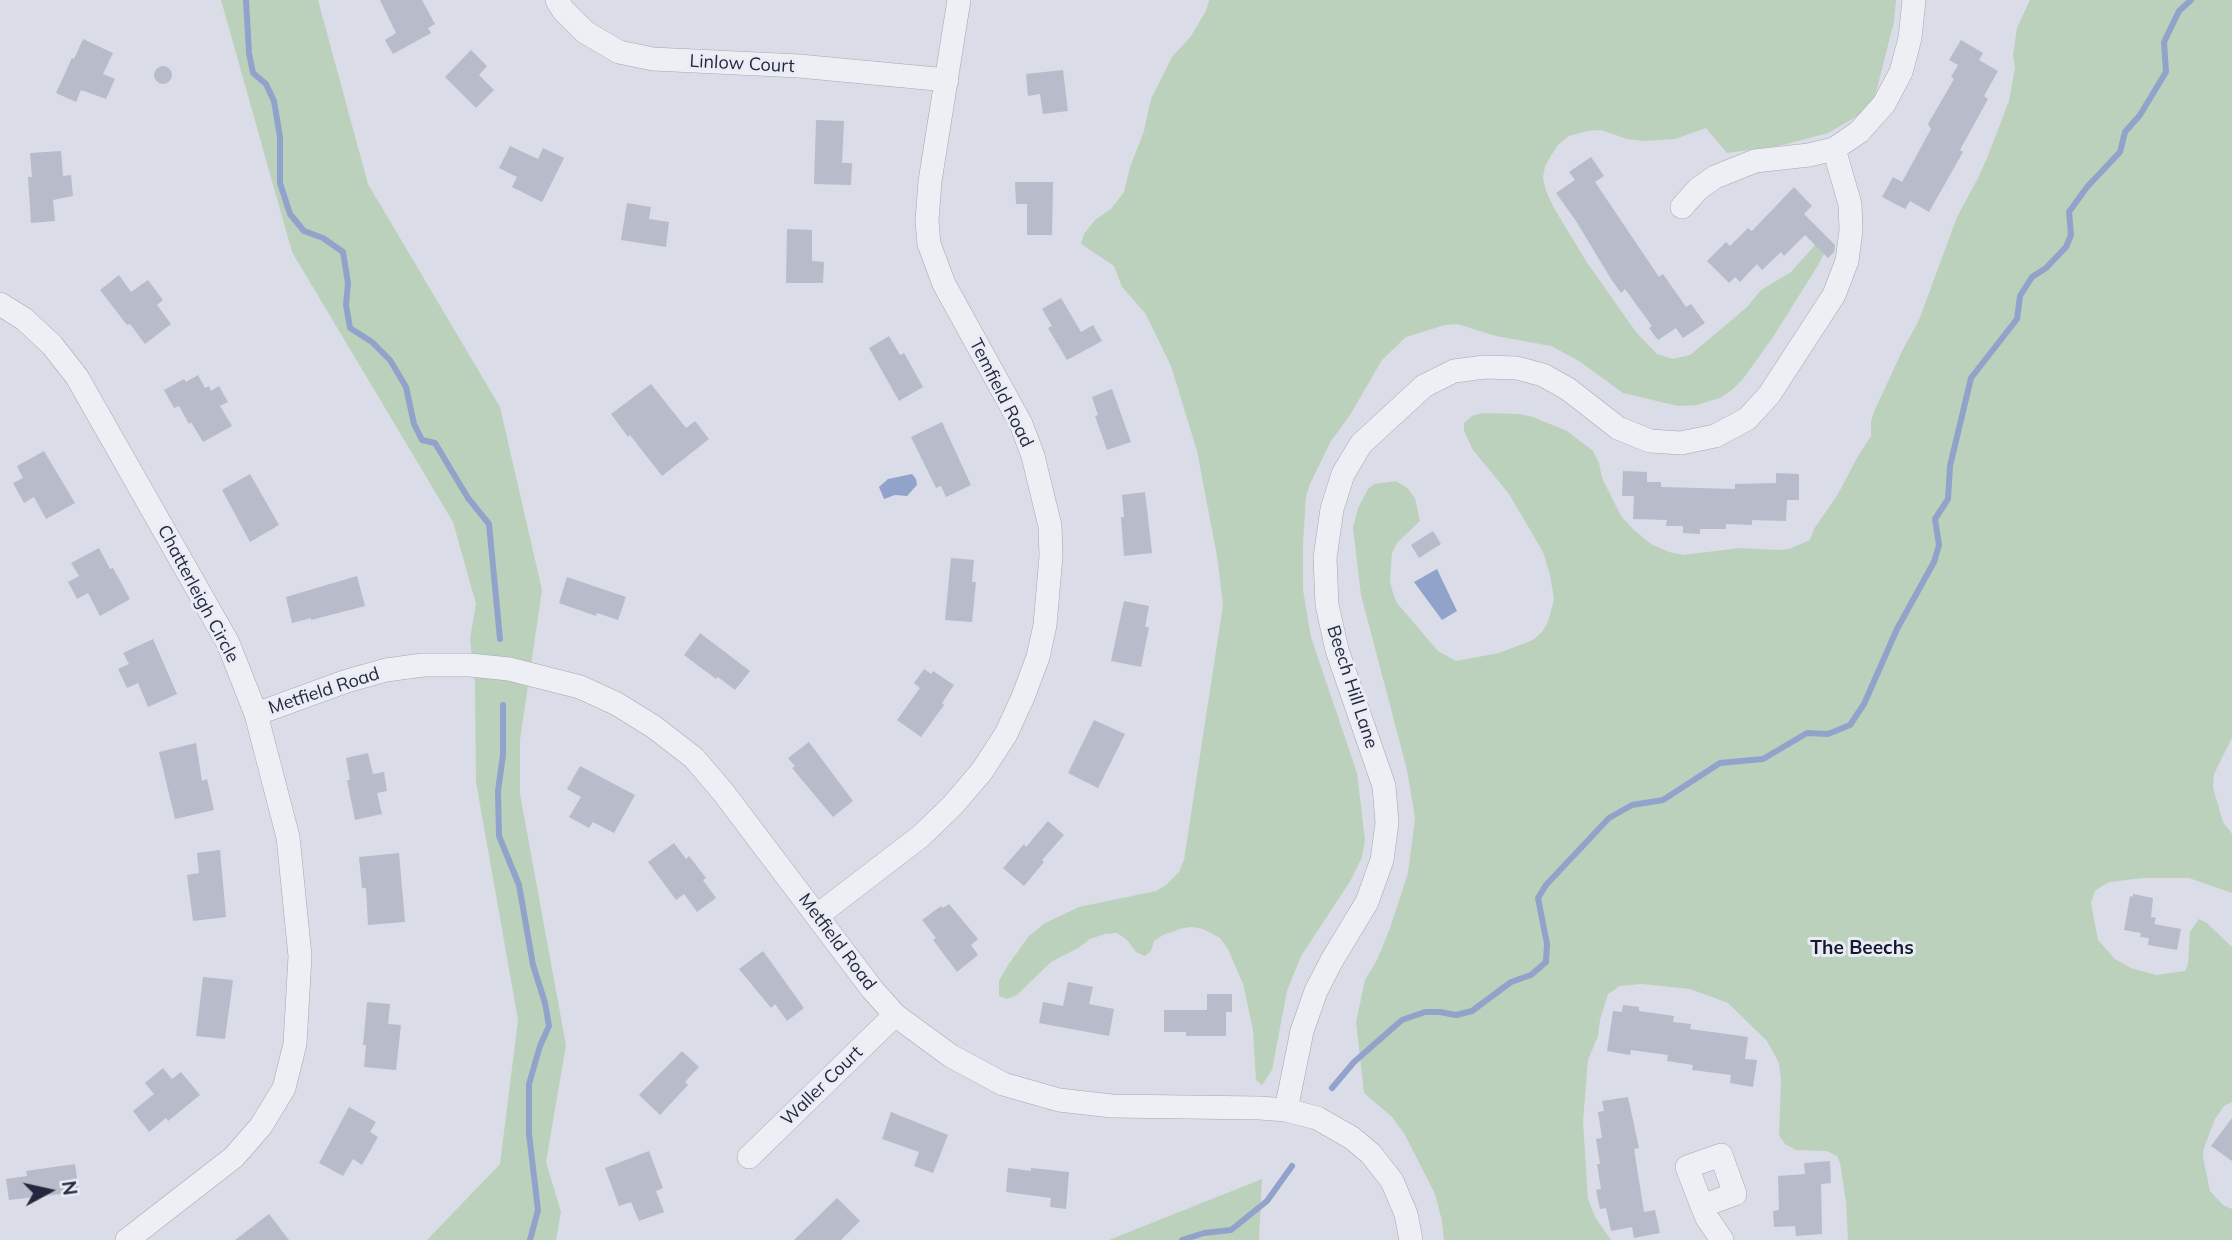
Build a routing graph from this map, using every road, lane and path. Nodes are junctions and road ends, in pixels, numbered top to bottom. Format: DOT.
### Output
graph roads {
  1 [pos="557,0"];
  2 [pos="960,0"];
  3 [pos="1914,0"];
  4 [pos="947,80"];
  5 [pos="1834,149"];
  6 [pos="1682,207"];
  7 [pos="0,304"];
  8 [pos="256,714"];
  9 [pos="817,915"];
  10 [pos="895,1015"];
  11 [pos="1286,1110"];
  12 [pos="749,1157"];
  13 [pos="1702,1206"];
  14 [pos="127,1240"];
  15 [pos="1411,1240"];
  16 [pos="1722,1240"];
  1 -- 4 [label="street, Linlow Court"];
  2 -- 4 [label="street, Temfield Road"];
  3 -- 5 [label="street"];
  4 -- 9 [label="street, Temfield Road"];
  5 -- 6 [label="street"];
  5 -- 11 [label="street, Beech Hill Lane"];
  7 -- 8 [label="street, Chatterleigh Circle"];
  8 -- 9 [label="street, Metfield Road"];
  8 -- 14 [label="street, Chatterleigh Circle"];
  9 -- 10 [label="street, Metfield Road"];
  10 -- 11 [label="street, Metfield Road"];
  10 -- 12 [label="street, Waller Court"];
  11 -- 15 [label="street, Metfield Road"];
  13 -- 16 [label="street"];
}
